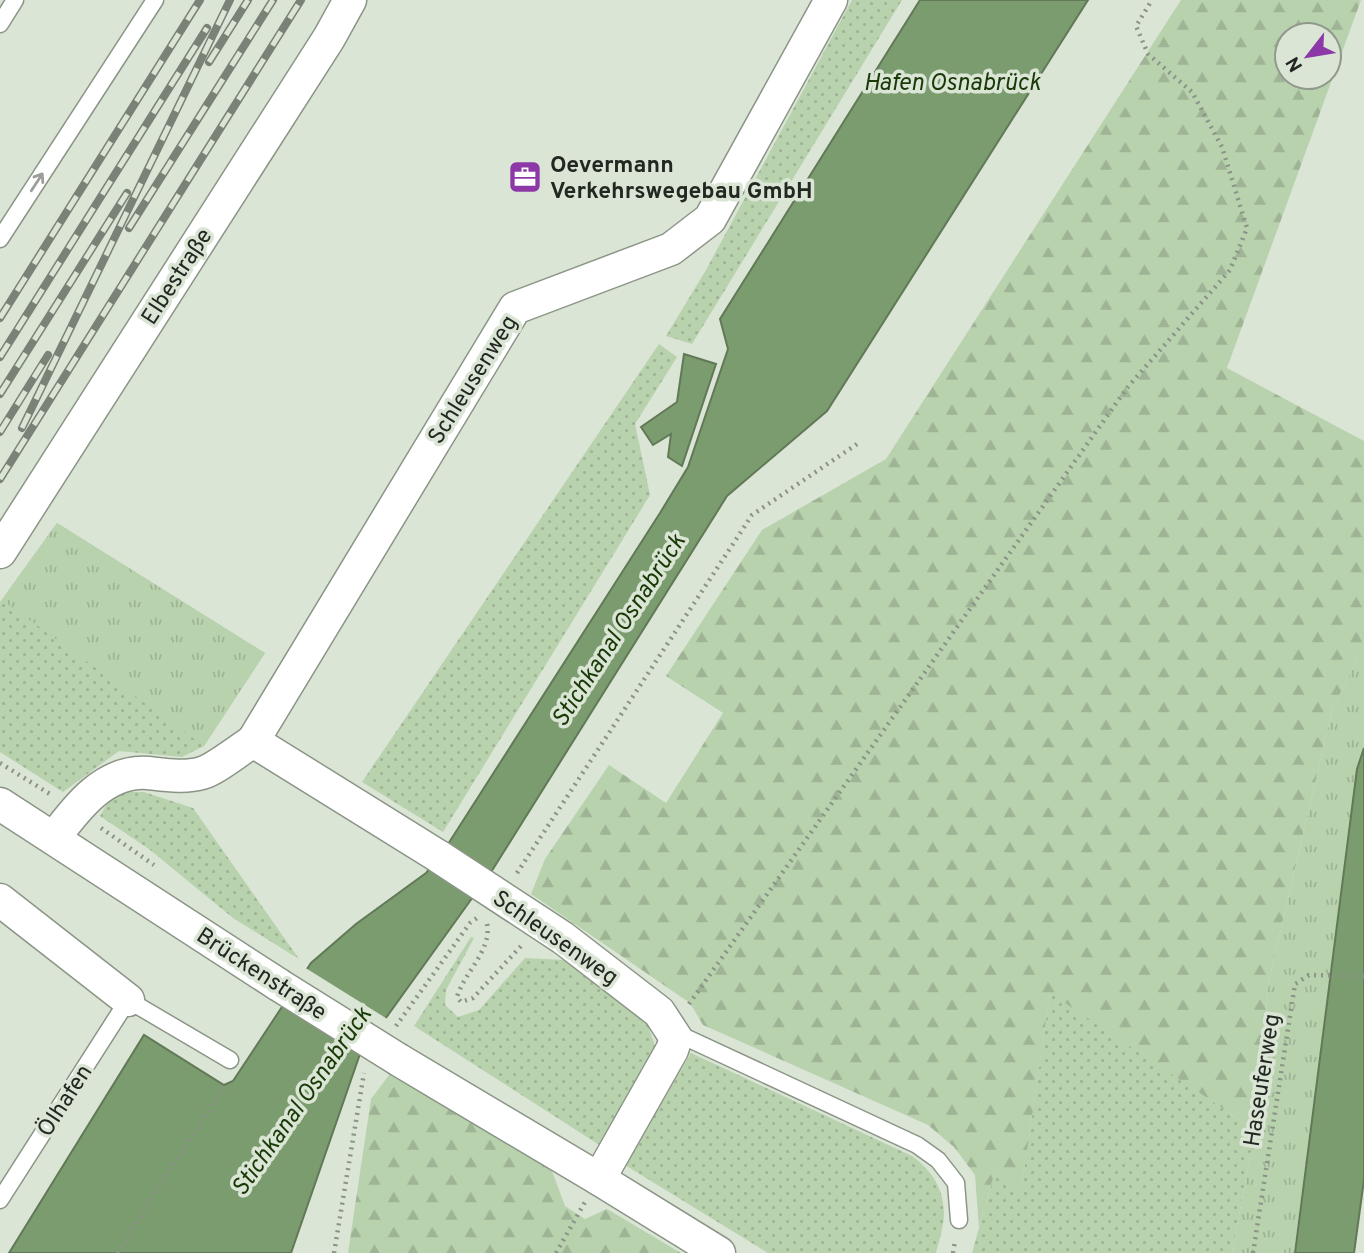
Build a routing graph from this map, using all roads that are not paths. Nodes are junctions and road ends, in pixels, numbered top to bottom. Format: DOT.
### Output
graph roads {
  1 [pos="15,0"];
  2 [pos="155,0"];
  3 [pos="350,0"];
  4 [pos="831,0"];
  5 [pos="0,24"];
  6 [pos="0,239"];
  7 [pos="0,552"];
  8 [pos="253,741"];
  9 [pos="0,804"];
  10 [pos="54,838"];
  11 [pos="0,900"];
  12 [pos="128,1000"];
  13 [pos="672,1031"];
  14 [pos="230,1060"];
  15 [pos="599,1179"];
  16 [pos="0,1200"];
  17 [pos="959,1220"];
  18 [pos="719,1253"];
  1 -- 5 [label="lane"];
  6 -- 2 [label="lane, one-way"];
  3 -- 7 [label="street, Elbestraße"];
  4 -- 8 [label="street, Schleusenweg"];
  8 -- 10 [label="street, Schleusenweg"];
  8 -- 13 [label="street, Schleusenweg"];
  9 -- 10 [label="street, Brückenstraße"];
  10 -- 15 [label="street, Brückenstraße, bridge"];
  11 -- 12 [label="street"];
  12 -- 14 [label="lane"];
  12 -- 16 [label="lane, Ölhafen"];
  13 -- 15 [label="street"];
  13 -- 17 [label="lane, Schleusenweg"];
  15 -- 18 [label="street, Brückenstraße"];
}
